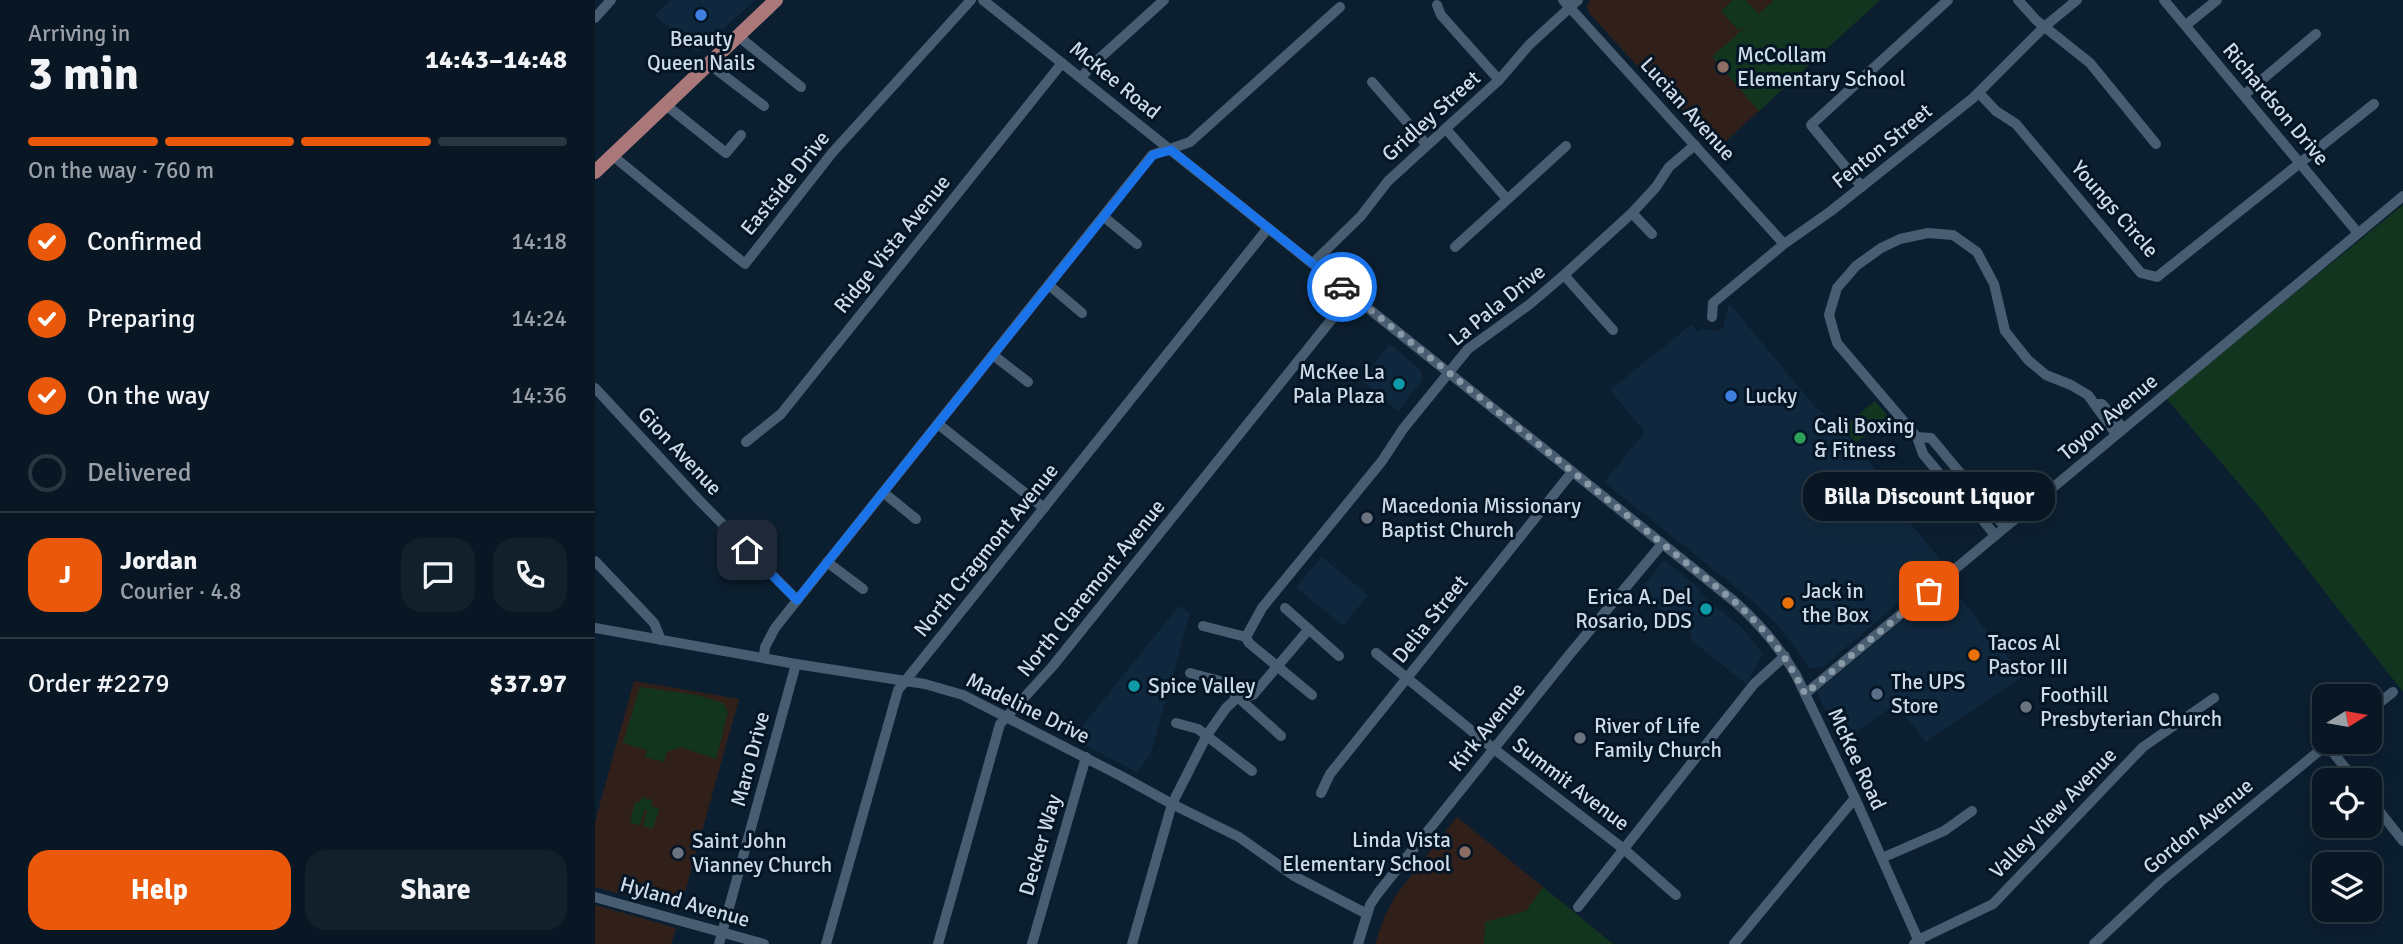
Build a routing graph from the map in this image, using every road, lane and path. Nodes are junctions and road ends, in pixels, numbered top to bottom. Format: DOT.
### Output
graph roads {
  1 [pos="611,0"];
  2 [pos="776,0"];
  3 [pos="971,0"];
  4 [pos="983,0"];
  5 [pos="1164,0"];
  6 [pos="1948,0"];
  7 [pos="2018,0"];
  8 [pos="2077,0"];
  9 [pos="2164,0"];
  10 [pos="2217,0"];
  11 [pos="1571,3"];
  12 [pos="1437,5"];
  13 [pos="1340,7"];
  14 [pos="595,18"];
  15 [pos="2186,25"];
  16 [pos="2044,27"];
  17 [pos="2316,34"];
  18 [pos="738,36"];
  19 [pos="1062,63"];
  20 [pos="709,64"];
  21 [pos="1081,78"];
  22 [pos="1499,80"];
  23 [pos="1373,82"];
  24 [pos="801,87"];
  25 [pos="1979,93"];
  26 [pos="2243,95"];
  27 [pos="2374,104"];
  28 [pos="666,105"];
  29 [pos="764,106"];
  30 [pos="1446,129"];
  31 [pos="741,135"];
  32 [pos="2156,144"];
  33 [pos="1427,145"];
  34 [pos="1695,145"];
  35 [pos="1566,146"];
  36 [pos="1171,150"];
  37 [pos="613,156"];
  38 [pos="2299,163"];
  39 [pos="595,172"];
  40 [pos="1862,187"];
  41 [pos="2403,195"];
  42 [pos="1507,199"];
  43 [pos="1632,213"];
  44 [pos="1104,217"];
  45 [pos="1268,228"];
  46 [pos="2358,233"];
  47 [pos="1652,234"];
  48 [pos="1137,244"];
  49 [pos="1784,244"];
  50 [pos="1455,247"];
  51 [pos="1313,263"];
  52 [pos="1564,275"];
  53 [pos="1049,286"];
  54 [pos="1352,294"];
  55 [pos="1082,313"];
  56 [pos="1712,317"];
  57 [pos="1613,330"];
  58 [pos="993,355"];
  59 [pos="1449,372"];
  60 [pos="1028,383"];
  61 [pos="595,388"];
  62 [pos="938,424"];
  63 [pos="2120,431"];
  64 [pos="1917,437"];
  65 [pos="746,442"];
  66 [pos="1573,472"];
  67 [pos="884,493"];
  68 [pos="1044,508"];
  69 [pos="916,519"];
  70 [pos="2005,527"];
  71 [pos="1996,535"];
  72 [pos="1663,544"];
  73 [pos="595,561"];
  74 [pos="827,562"];
  75 [pos="863,589"];
  76 [pos="797,600"];
  77 [pos="1285,608"];
  78 [pos="1203,626"];
  79 [pos="595,628"];
  80 [pos="1310,629"];
  81 [pos="1246,637"];
  82 [pos="661,640"];
  83 [pos="1376,653"];
  84 [pos="1339,656"];
  85 [pos="1785,656"];
  86 [pos="764,657"];
  87 [pos="796,664"];
  88 [pos="1279,667"];
  89 [pos="1189,673"];
  90 [pos="1407,678"];
  91 [pos="905,681"];
  92 [pos="2393,692"];
  93 [pos="1805,694"];
  94 [pos="1311,695"];
  95 [pos="1237,698"];
  96 [pos="2214,698"];
  97 [pos="2382,701"];
  98 [pos="1008,717"];
  99 [pos="1176,723"];
  100 [pos="1207,735"];
  101 [pos="1281,736"];
  102 [pos="1494,749"];
  103 [pos="2316,754"];
  104 [pos="1086,757"];
  105 [pos="1252,771"];
  106 [pos="1321,793"];
  107 [pos="1854,799"];
  108 [pos="1172,804"];
  109 [pos="1972,811"];
  110 [pos="2382,815"];
  111 [pos="2403,841"];
  112 [pos="1625,850"];
  113 [pos="1882,858"];
  114 [pos="1676,895"];
  115 [pos="595,897"];
  116 [pos="1578,907"];
  117 [pos="1367,914"];
  118 [pos="721,938"];
  119 [pos="1917,943"];
  120 [pos="764,944"];
  121 [pos="826,944"];
  122 [pos="938,944"];
  123 [pos="1032,944"];
  124 [pos="1132,944"];
  125 [pos="1358,944"];
  126 [pos="1734,944"];
  127 [pos="2094,944"];
  1 -- 14 [label="street"];
  2 -- 18 [label="main road"];
  3 -- 37 [label="street, Eastside Drive"];
  4 -- 19 [label="street, McKee Road"];
  5 -- 21 [label="street"];
  6 -- 40 [label="street"];
  7 -- 16 [label="street"];
  8 -- 16 [label="street, Fenton Street"];
  9 -- 15 [label="street, Richardson Drive"];
  10 -- 15 [label="street"];
  11 -- 22 [label="street, Gridley Street"];
  11 -- 34 [label="street, Lucian Avenue"];
  12 -- 22 [label="street"];
  13 -- 36 [label="street"];
  15 -- 26 [label="street, Richardson Drive"];
  16 -- 25 [label="street, Fenton Street"];
  16 -- 32 [label="street"];
  17 -- 26 [label="street"];
  18 -- 20 [label="main road"];
  18 -- 24 [label="street"];
  19 -- 21 [label="street, McKee Road"];
  19 -- 65 [label="street, Ridge Vista Avenue"];
  20 -- 28 [label="main road"];
  20 -- 29 [label="street"];
  21 -- 36 [label="street, McKee Road"];
  22 -- 30 [label="street, Gridley Street"];
  23 -- 33 [label="street"];
  25 -- 38 [label="street, Youngs Circle"];
  25 -- 40 [label="street, Fenton Street"];
  26 -- 38 [label="street, Richardson Drive"];
  27 -- 38 [label="street"];
  28 -- 31 [label="street"];
  28 -- 37 [label="main road"];
  30 -- 33 [label="street, Gridley Street"];
  30 -- 42 [label="street"];
  33 -- 51 [label="street, Gridley Street"];
  34 -- 43 [label="street, La Pala Drive"];
  34 -- 49 [label="street, Lucian Avenue"];
  35 -- 42 [label="street"];
  36 -- 44 [label="street"];
  36 -- 45 [label="street, McKee Road"];
  37 -- 39 [label="main road"];
  38 -- 46 [label="street, Richardson Drive"];
  40 -- 49 [label="street, Fenton Street"];
  41 -- 46 [label="street, Toyon Avenue"];
  42 -- 50 [label="street"];
  43 -- 47 [label="street"];
  43 -- 52 [label="street, La Pala Drive"];
  44 -- 48 [label="street"];
  44 -- 53 [label="street"];
  45 -- 51 [label="street, McKee Road"];
  45 -- 68 [label="street, North Cragmont Avenue"];
  46 -- 63 [label="street, Toyon Avenue"];
  49 -- 56 [label="street, Fenton Street"];
  51 -- 54 [label="street, McKee Road"];
  52 -- 57 [label="street"];
  52 -- 59 [label="street, La Pala Drive"];
  53 -- 55 [label="street"];
  53 -- 58 [label="street"];
  54 -- 59 [label="street, McKee Road"];
  54 -- 98 [label="street, North Claremont Avenue"];
  58 -- 60 [label="street"];
  58 -- 62 [label="street"];
  59 -- 66 [label="street, McKee Road"];
  59 -- 81 [label="street, La Pala Drive"];
  61 -- 76 [label="street, Gion Avenue"];
  62 -- 67 [label="street"];
  62 -- 68 [label="street"];
  63 -- 64 [label="street"];
  63 -- 70 [label="street, Toyon Avenue"];
  64 -- 70 [label="street"];
  64 -- 71 [label="street"];
  66 -- 72 [label="street, McKee Road"];
  66 -- 90 [label="street, Delia Street"];
  67 -- 69 [label="street"];
  67 -- 74 [label="street"];
  68 -- 91 [label="street, North Cragmont Avenue"];
  70 -- 71 [label="street, Toyon Avenue"];
  71 -- 93 [label="street, Toyon Avenue"];
  72 -- 85 [label="street, McKee Road"];
  72 -- 102 [label="street, Kirk Avenue"];
  73 -- 82 [label="street"];
  74 -- 75 [label="street"];
  74 -- 76 [label="street"];
  76 -- 86 [label="street"];
  77 -- 80 [label="street"];
  78 -- 81 [label="street"];
  79 -- 82 [label="street, Madeline Drive"];
  80 -- 84 [label="street"];
  80 -- 88 [label="street"];
  81 -- 88 [label="street"];
  82 -- 86 [label="street, Madeline Drive"];
  83 -- 90 [label="street, Summit Avenue"];
  85 -- 93 [label="street, McKee Road"];
  85 -- 112 [label="street"];
  86 -- 87 [label="street, Madeline Drive"];
  87 -- 91 [label="street, Madeline Drive"];
  87 -- 118 [label="street, Maro Drive"];
  88 -- 94 [label="street"];
  88 -- 95 [label="street"];
  89 -- 95 [label="street"];
  90 -- 102 [label="street, Summit Avenue"];
  90 -- 106 [label="street, Delia Street"];
  91 -- 98 [label="street, Madeline Drive"];
  91 -- 121 [label="street, North Cragmont Avenue"];
  92 -- 97 [label="street"];
  93 -- 107 [label="street, McKee Road"];
  95 -- 100 [label="street"];
  95 -- 101 [label="street"];
  96 -- 119 [label="street, Valley View Avenue"];
  98 -- 104 [label="street, Madeline Drive"];
  98 -- 122 [label="street, North Claremont Avenue"];
  99 -- 100 [label="street"];
  100 -- 105 [label="street"];
  100 -- 108 [label="street"];
  102 -- 112 [label="street, Summit Avenue"];
  102 -- 117 [label="street, Kirk Avenue"];
  103 -- 127 [label="street, Gordon Avenue"];
  104 -- 108 [label="street, Madeline Drive"];
  104 -- 123 [label="street, Decker Way"];
  107 -- 113 [label="street, McKee Road"];
  107 -- 126 [label="street"];
  108 -- 117 [label="street, Madeline Drive"];
  108 -- 124 [label="street"];
  109 -- 113 [label="street"];
  110 -- 111 [label="street"];
  112 -- 114 [label="street, Summit Avenue"];
  112 -- 116 [label="street"];
  113 -- 119 [label="street, McKee Road"];
  115 -- 118 [label="street, Hyland Avenue"];
  117 -- 125 [label="street, Kirk Avenue"];
  118 -- 120 [label="street, Hyland Avenue"];
}
